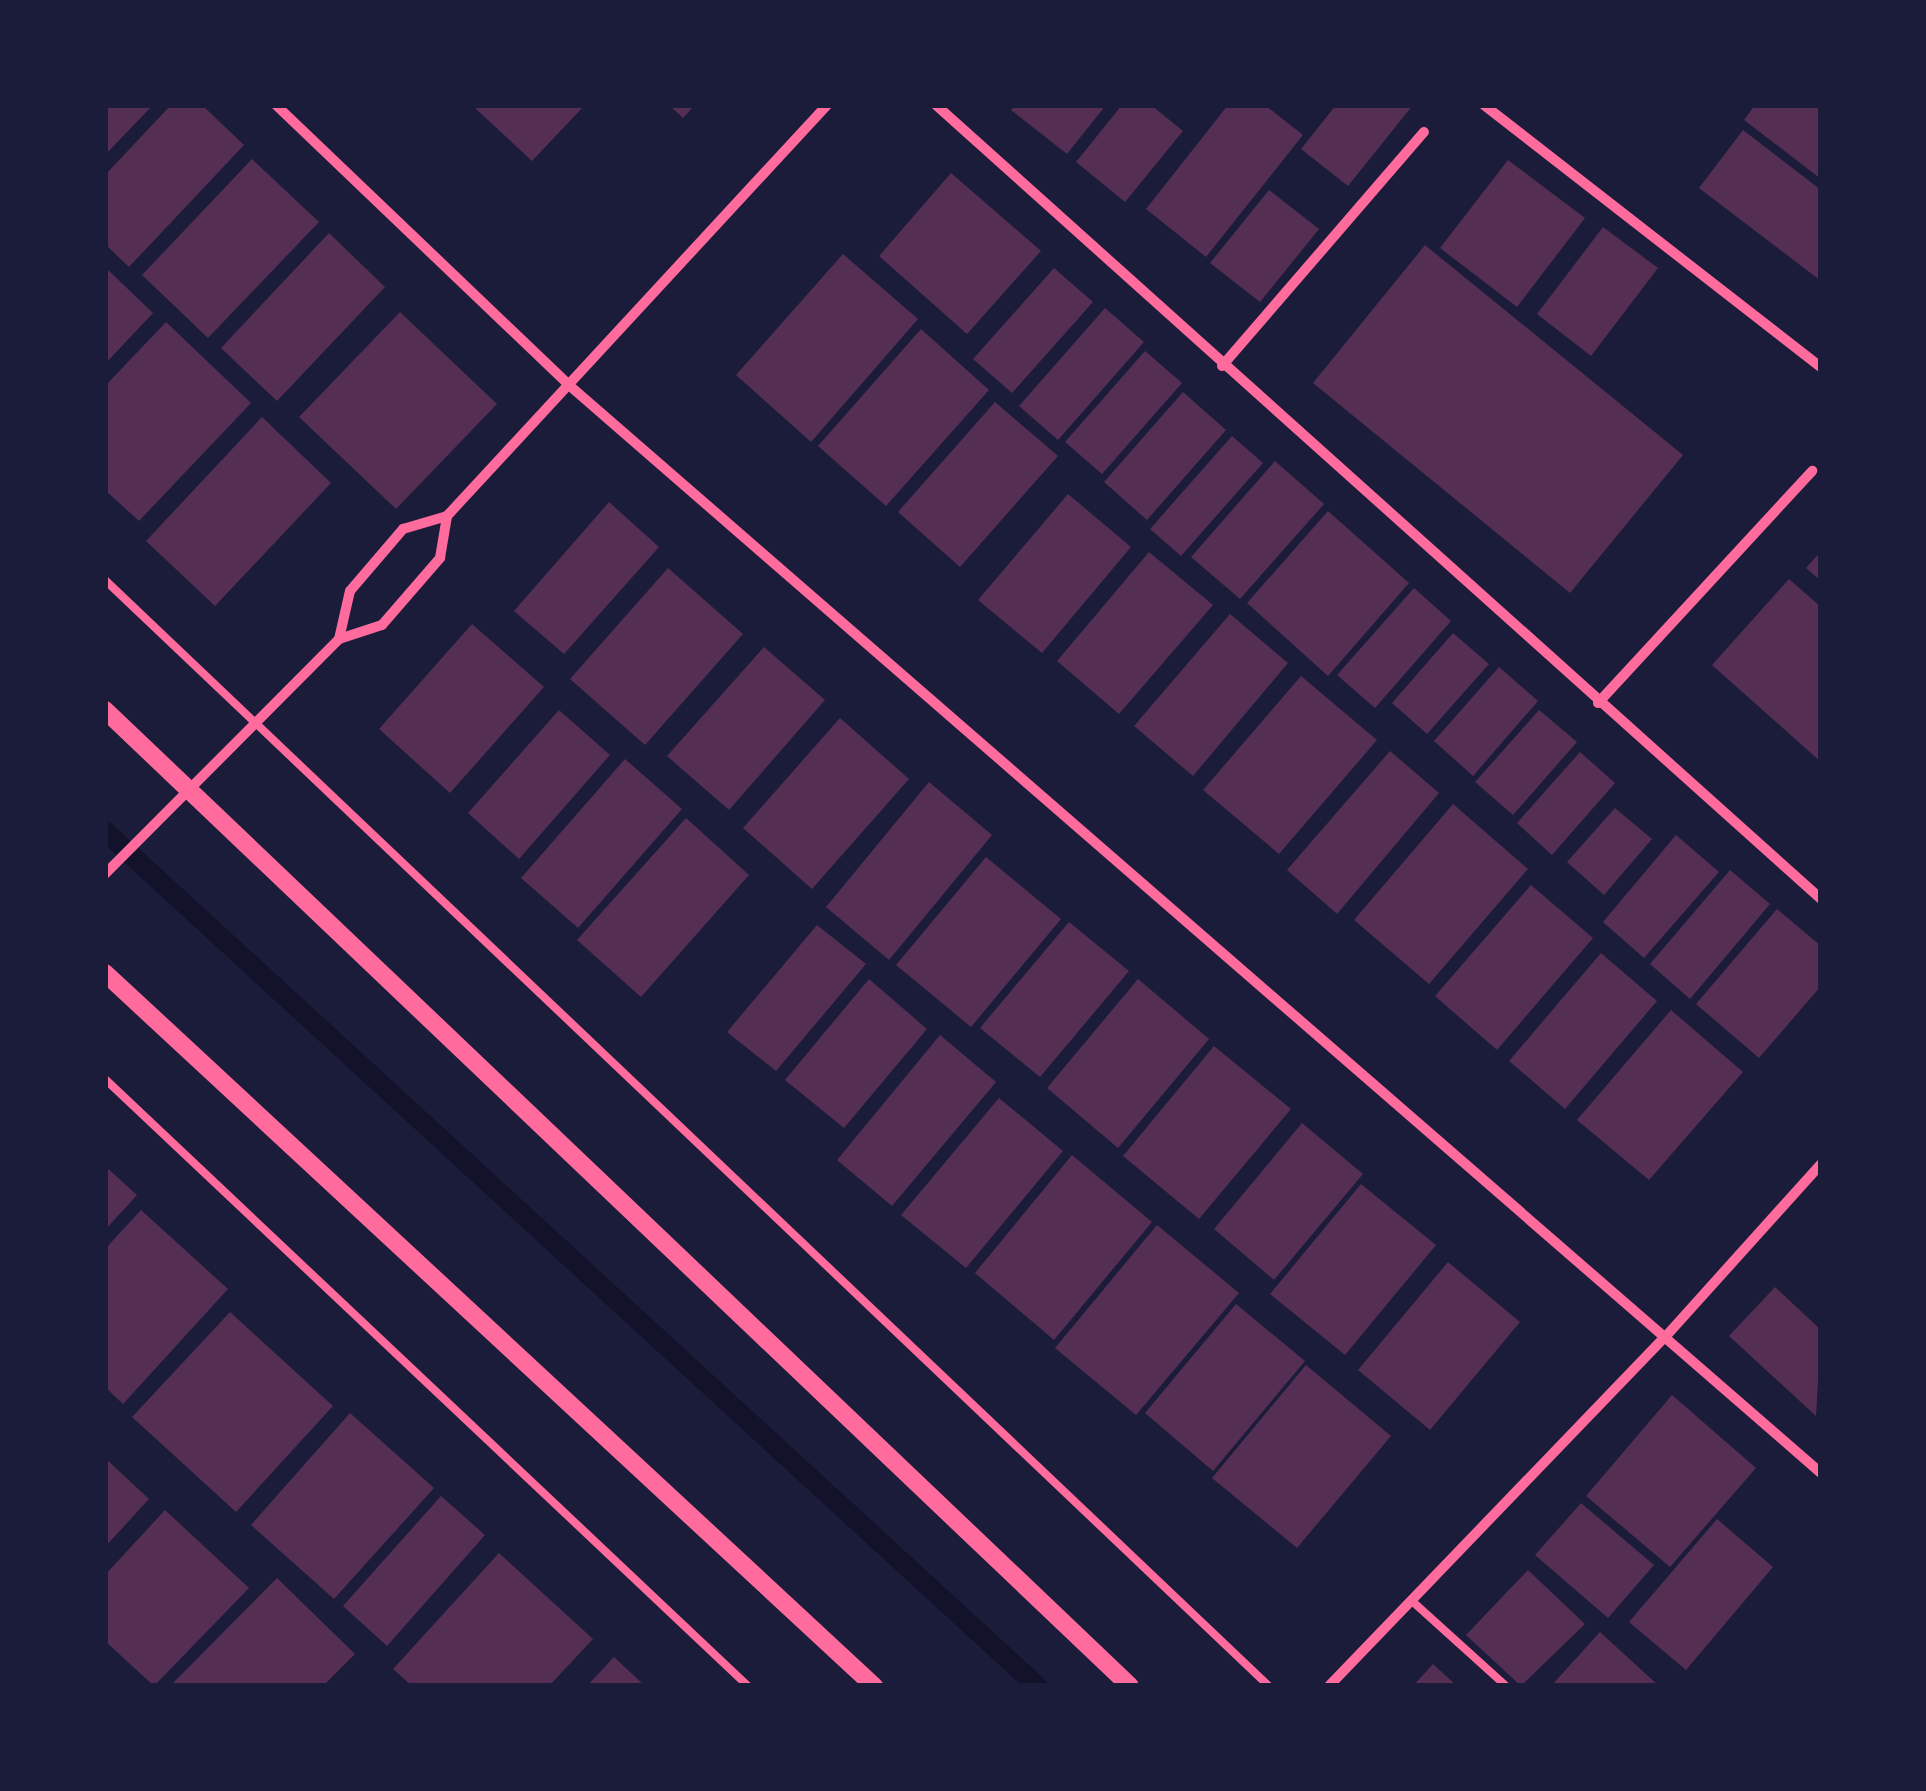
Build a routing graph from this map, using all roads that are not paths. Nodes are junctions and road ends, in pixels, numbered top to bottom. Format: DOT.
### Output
graph roads {
  1 [pos="276,105"];
  2 [pos="826,105"];
  3 [pos="936,105"];
  4 [pos="1484,105"];
  5 [pos="1424,132"];
  6 [pos="1222,366"];
  7 [pos="1821,367"];
  8 [pos="570,386"];
  9 [pos="1812,470"];
  10 [pos="447,516"];
  11 [pos="105,580"];
  12 [pos="338,639"];
  13 [pos="1598,703"];
  14 [pos="105,710"];
  15 [pos="257,721"];
  16 [pos="189,788"];
  17 [pos="105,874"];
  18 [pos="1821,899"];
  19 [pos="105,973"];
  20 [pos="105,1079"];
  21 [pos="1821,1164"];
  22 [pos="1668,1335"];
  23 [pos="1821,1473"];
  24 [pos="1412,1601"];
  25 [pos="748,1686"];
  26 [pos="874,1686"];
  27 [pos="1130,1686"];
  28 [pos="1269,1686"];
  29 [pos="1329,1686"];
  30 [pos="1506,1686"];
  1 -- 8 [label="street"];
  2 -- 8 [label="street"];
  3 -- 6 [label="street"];
  4 -- 7 [label="street"];
  5 -- 6 [label="street"];
  6 -- 13 [label="street"];
  8 -- 10 [label="street"];
  8 -- 22 [label="street"];
  9 -- 13 [label="street"];
  10 -- 12 [label="street"];
  10 -- 12 [label="street"];
  11 -- 15 [label="lane"];
  12 -- 15 [label="street"];
  13 -- 18 [label="street"];
  14 -- 16 [label="street"];
  15 -- 16 [label="street"];
  15 -- 28 [label="lane"];
  16 -- 17 [label="street"];
  16 -- 27 [label="street"];
  19 -- 26 [label="street"];
  20 -- 25 [label="lane"];
  21 -- 22 [label="street"];
  22 -- 23 [label="street"];
  22 -- 24 [label="street"];
  24 -- 29 [label="street"];
  24 -- 30 [label="lane"];
}
